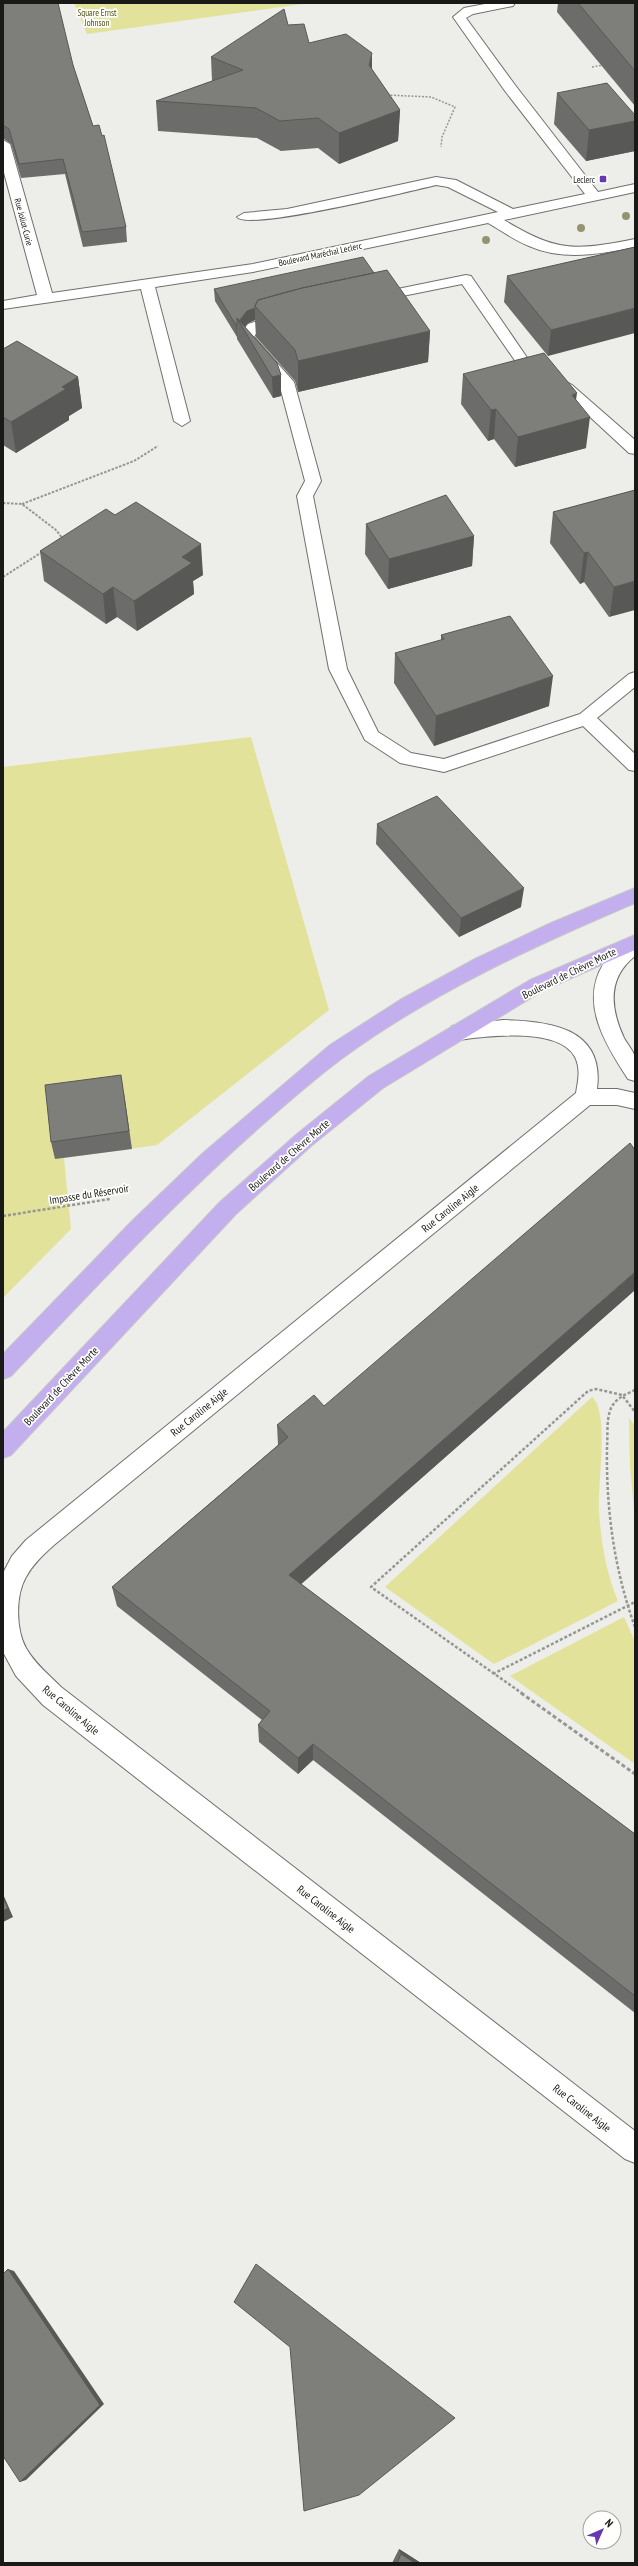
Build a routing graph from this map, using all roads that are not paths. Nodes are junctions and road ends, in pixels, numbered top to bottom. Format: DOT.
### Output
graph roads {
  1 [pos="509,3"];
  2 [pos="3,144"];
  3 [pos="635,188"];
  4 [pos="594,196"];
  5 [pos="512,214"];
  6 [pos="244,217"];
  7 [pos="490,218"];
  8 [pos="635,243"];
  9 [pos="147,284"];
  10 [pos="46,300"];
  11 [pos="360,300"];
  12 [pos="3,305"];
  13 [pos="299,313"];
  14 [pos="182,421"];
  15 [pos="635,449"];
  16 [pos="635,678"];
  17 [pos="586,718"];
  18 [pos="635,765"];
  19 [pos="635,895"];
  20 [pos="635,943"];
  21 [pos="459,1032"];
  22 [pos="635,1073"];
  23 [pos="586,1097"];
  24 [pos="635,1102"];
  25 [pos="3,1369"];
  26 [pos="3,1448"];
  27 [pos="635,2148"];
  1 -- 4 [label="street"];
  2 -- 10 [label="street, Rue Joliot-Curie"];
  3 -- 4 [label="street, Boulevard Maréchal Leclerc"];
  4 -- 5 [label="street, Boulevard Maréchal Leclerc"];
  5 -- 6 [label="street"];
  5 -- 7 [label="street, Boulevard Maréchal Leclerc"];
  7 -- 8 [label="street"];
  7 -- 9 [label="street, Boulevard Maréchal Leclerc"];
  9 -- 10 [label="street, Boulevard Maréchal Leclerc"];
  9 -- 14 [label="street"];
  10 -- 12 [label="street, Boulevard Maréchal Leclerc"];
  11 -- 15 [label="street"];
  13 -- 17 [label="street"];
  16 -- 17 [label="street"];
  17 -- 18 [label="street"];
  19 -- 25 [label="main road"];
  20 -- 21 [label="main road, Boulevard de Chèvre Morte"];
  20 -- 22 [label="street"];
  21 -- 23 [label="street"];
  21 -- 26 [label="main road, Boulevard de Chèvre Morte"];
  23 -- 24 [label="street"];
  23 -- 27 [label="street, Rue Caroline Aigle"];
}
